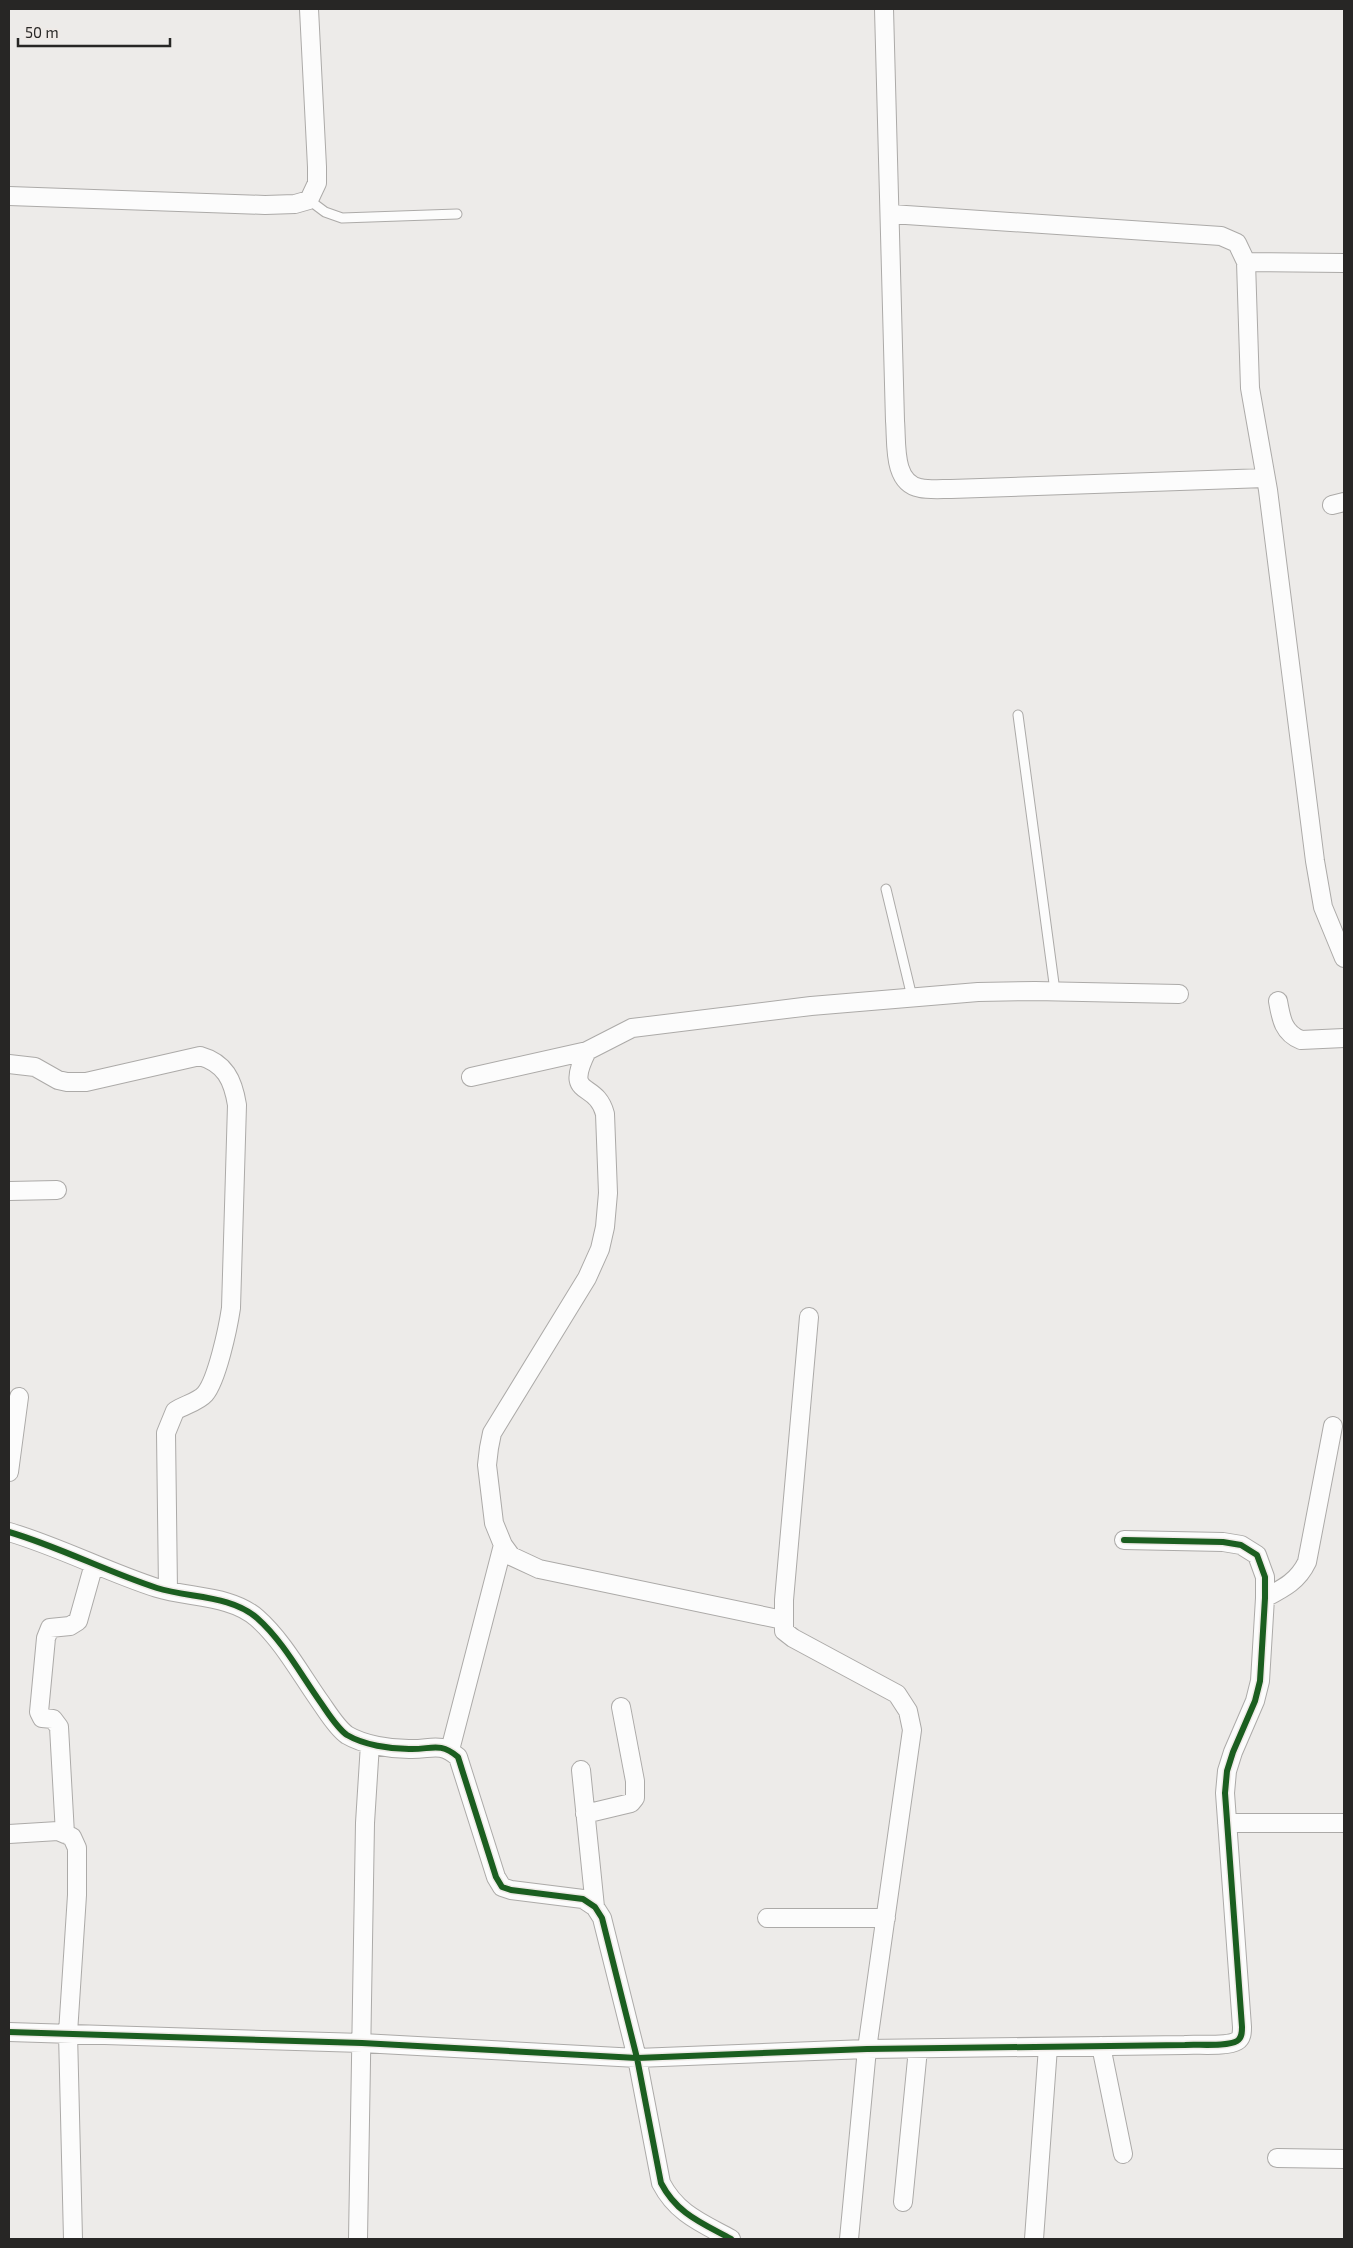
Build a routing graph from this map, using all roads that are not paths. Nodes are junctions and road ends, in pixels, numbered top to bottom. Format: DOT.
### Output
graph roads {
  1 [pos="309,9"];
  2 [pos="884,9"];
  3 [pos="9,196"];
  4 [pos="308,200"];
  5 [pos="457,214"];
  6 [pos="891,214"];
  7 [pos="1246,262"];
  8 [pos="1344,263"];
  9 [pos="1265,478"];
  10 [pos="1018,714"];
  11 [pos="886,889"];
  12 [pos="1344,958"];
  13 [pos="1055,991"];
  14 [pos="1179,994"];
  15 [pos="912,997"];
  16 [pos="1278,1000"];
  17 [pos="1344,1038"];
  18 [pos="587,1051"];
  19 [pos="9,1064"];
  20 [pos="471,1078"];
  21 [pos="56,1190"];
  22 [pos="9,1191"];
  23 [pos="809,1317"];
  24 [pos="19,1397"];
  25 [pos="1333,1426"];
  26 [pos="9,1472"];
  27 [pos="9,1532"];
  28 [pos="1124,1540"];
  29 [pos="503,1545"];
  30 [pos="94,1564"];
  31 [pos="168,1590"];
  32 [pos="1265,1598"];
  33 [pos="783,1620"];
  34 [pos="621,1707"];
  35 [pos="370,1744"];
  36 [pos="450,1750"];
  37 [pos="581,1770"];
  38 [pos="585,1814"];
  39 [pos="1227,1823"];
  40 [pos="1344,1823"];
  41 [pos="9,1834"];
  42 [pos="65,1834"];
  43 [pos="595,1907"];
  44 [pos="767,1918"];
  45 [pos="886,1918"];
  46 [pos="9,2032"];
  47 [pos="68,2033"];
  48 [pos="362,2042"];
  49 [pos="1100,2046"];
  50 [pos="1048,2047"];
  51 [pos="867,2049"];
  52 [pos="918,2049"];
  53 [pos="637,2058"];
  54 [pos="1123,2154"];
  55 [pos="1277,2158"];
  56 [pos="1344,2159"];
  57 [pos="903,2202"];
  58 [pos="72,2239"];
  59 [pos="358,2239"];
  60 [pos="731,2239"];
  61 [pos="849,2239"];
  62 [pos="1034,2239"];
  1 -- 4 [label="street"];
  2 -- 6 [label="street"];
  3 -- 4 [label="street"];
  4 -- 5 [label="lane"];
  6 -- 7 [label="street"];
  6 -- 9 [label="street"];
  7 -- 8 [label="street"];
  7 -- 9 [label="street"];
  9 -- 12 [label="street"];
  10 -- 13 [label="lane"];
  11 -- 15 [label="lane"];
  13 -- 14 [label="street"];
  13 -- 15 [label="street"];
  15 -- 18 [label="street"];
  16 -- 17 [label="street"];
  18 -- 20 [label="street"];
  18 -- 29 [label="street"];
  19 -- 31 [label="street"];
  21 -- 22 [label="street"];
  23 -- 33 [label="street"];
  24 -- 26 [label="street"];
  25 -- 32 [label="street"];
  27 -- 30 [label="street"];
  28 -- 32 [label="street"];
  29 -- 33 [label="street"];
  29 -- 36 [label="street"];
  30 -- 31 [label="street"];
  30 -- 42 [label="street"];
  31 -- 35 [label="street"];
  32 -- 39 [label="street"];
  33 -- 45 [label="street"];
  34 -- 38 [label="street"];
  35 -- 36 [label="street"];
  35 -- 48 [label="street"];
  36 -- 43 [label="street"];
  37 -- 38 [label="street"];
  38 -- 43 [label="street"];
  39 -- 40 [label="street"];
  39 -- 49 [label="street"];
  41 -- 42 [label="street"];
  42 -- 47 [label="street"];
  43 -- 53 [label="street"];
  44 -- 45 [label="street"];
  45 -- 51 [label="street"];
  46 -- 47 [label="street"];
  47 -- 48 [label="street"];
  47 -- 58 [label="street"];
  48 -- 53 [label="street"];
  48 -- 59 [label="street"];
  49 -- 50 [label="street"];
  49 -- 54 [label="street"];
  50 -- 52 [label="street"];
  50 -- 62 [label="street"];
  51 -- 52 [label="street"];
  51 -- 53 [label="street"];
  51 -- 61 [label="street"];
  52 -- 57 [label="street"];
  53 -- 60 [label="street"];
  55 -- 56 [label="street"];
}
